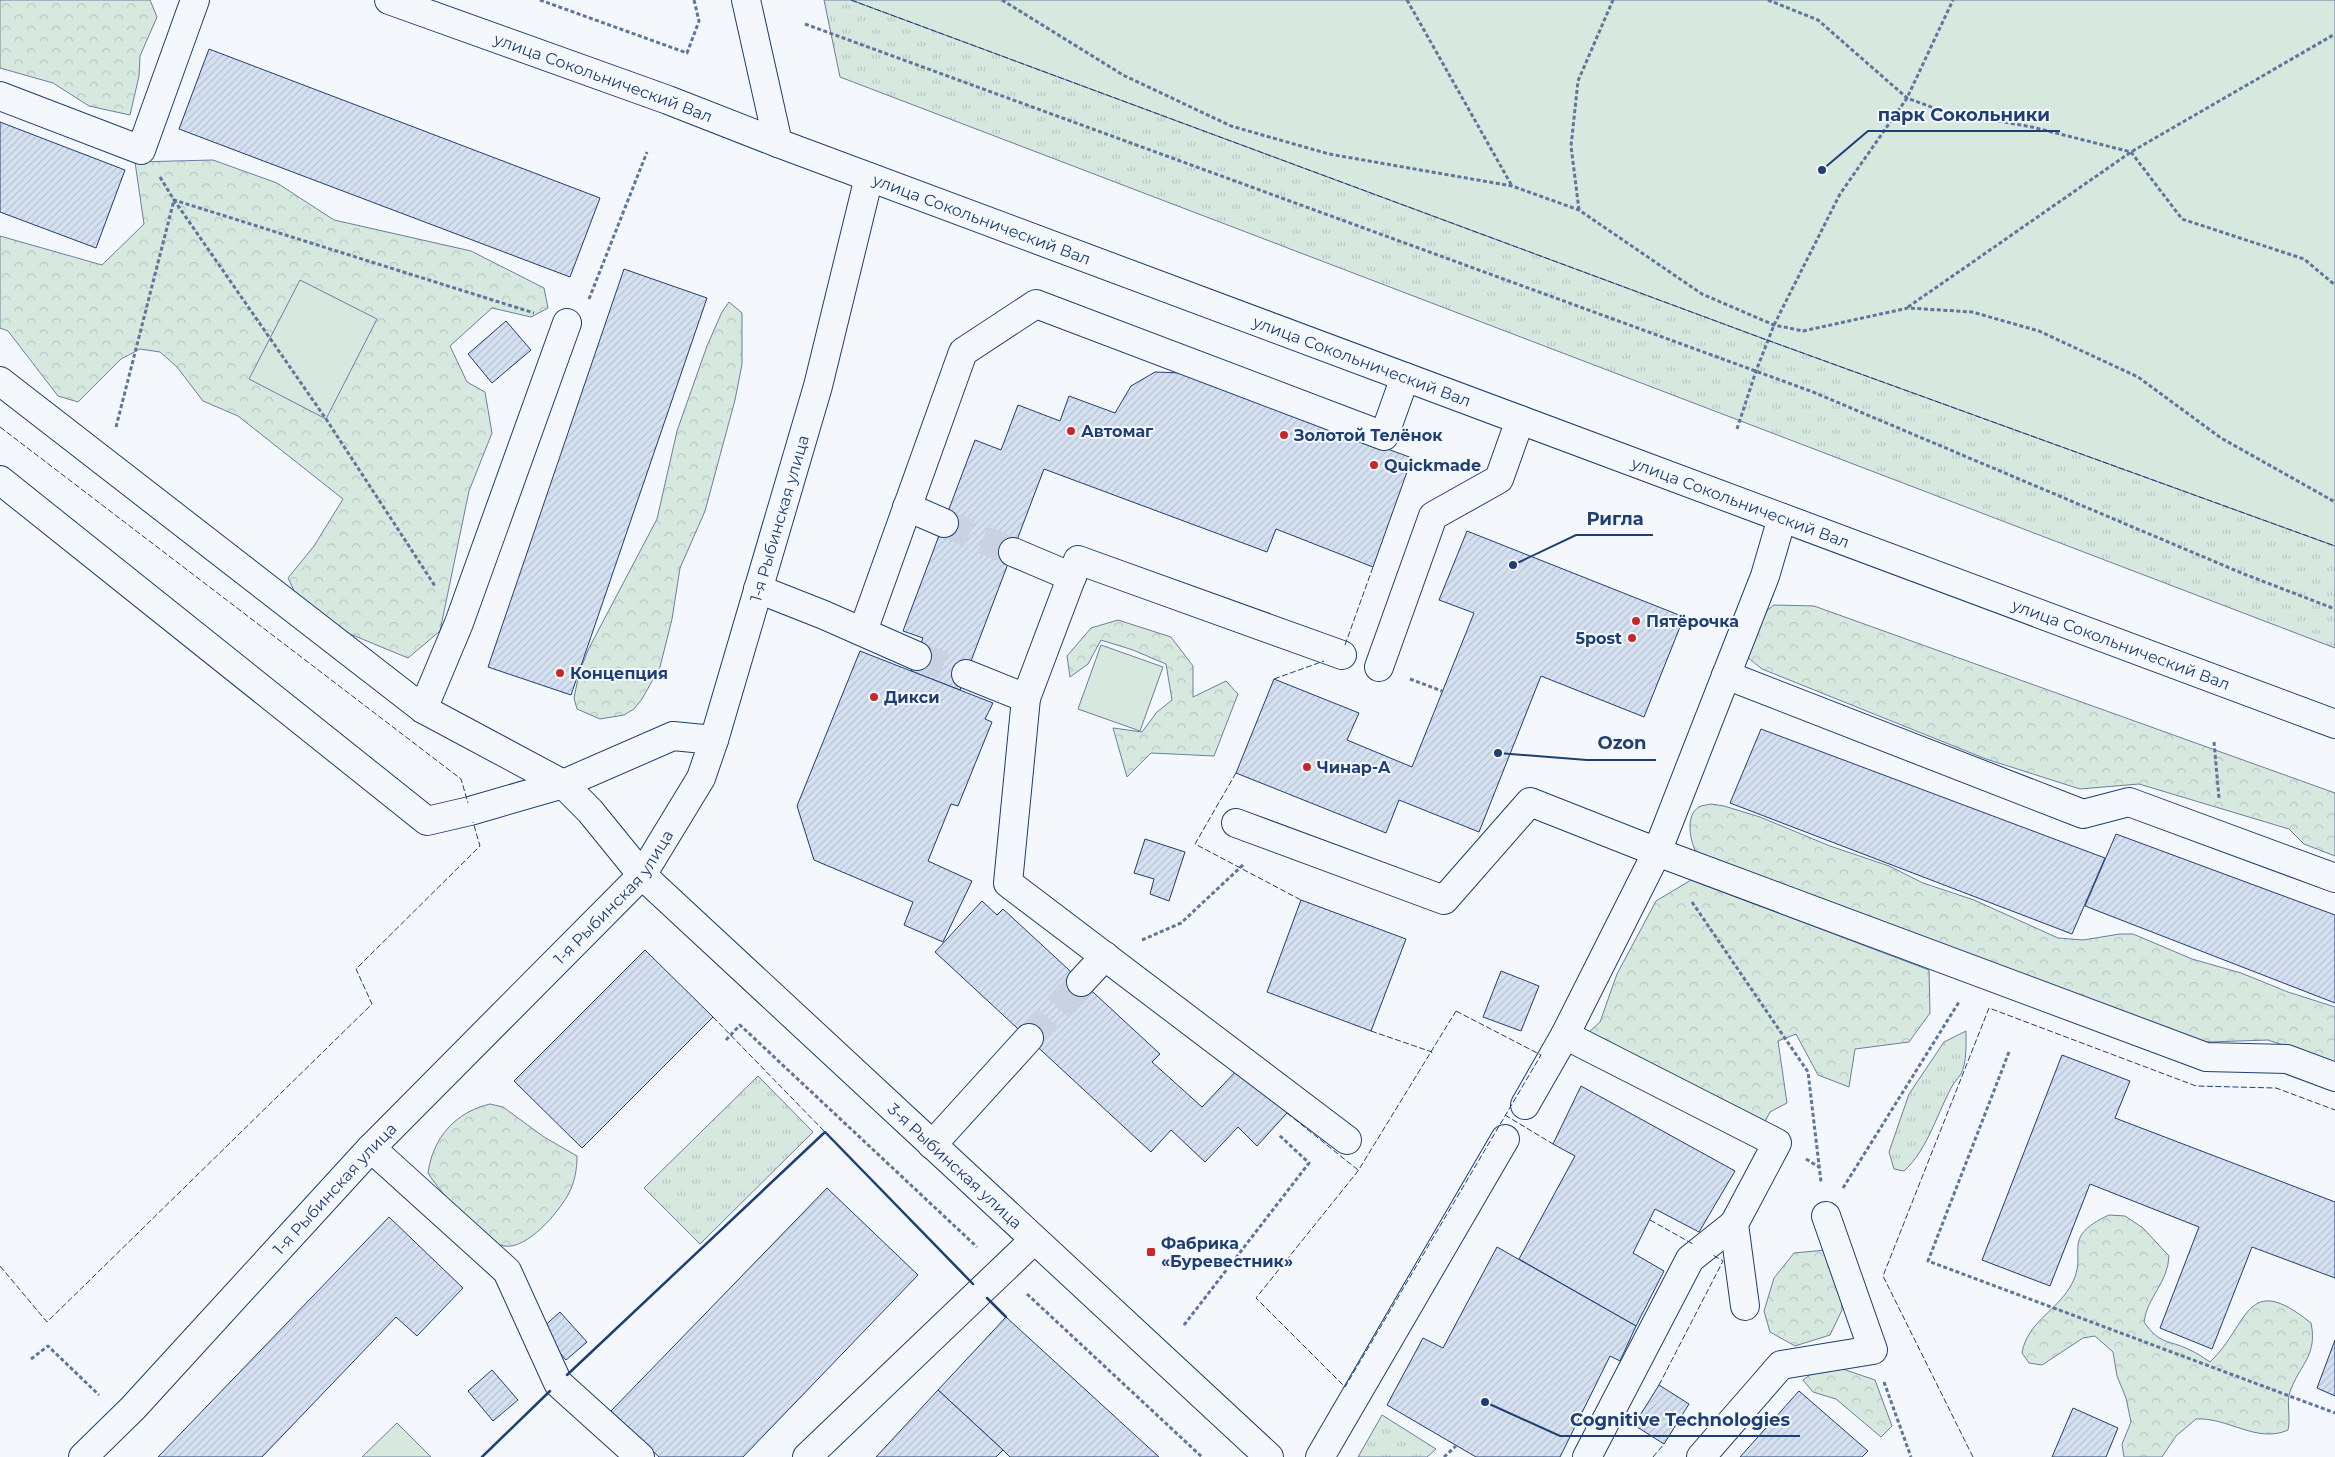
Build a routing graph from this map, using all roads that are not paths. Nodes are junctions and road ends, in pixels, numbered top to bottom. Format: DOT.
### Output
graph roads {
  1 [pos="195,0"];
  2 [pos="389,0"];
  3 [pos="746,0"];
  4 [pos="0,96"];
  5 [pos="778,143"];
  6 [pos="869,177"];
  7 [pos="567,323"];
  8 [pos="1404,377"];
  9 [pos="0,381"];
  10 [pos="1520,420"];
  11 [pos="0,480"];
  12 [pos="907,507"];
  13 [pos="1782,518"];
  14 [pos="944,523"];
  15 [pos="1013,552"];
  16 [pos="1072,577"];
  17 [pos="758,589"];
  18 [pos="863,631"];
  19 [pos="1342,655"];
  20 [pos="917,656"];
  21 [pos="1378,667"];
  22 [pos="966,674"];
  23 [pos="1726,675"];
  24 [pos="1026,698"];
  25 [pos="423,709"];
  26 [pos="2335,724"];
  27 [pos="714,740"];
  28 [pos="563,784"];
  29 [pos="1236,823"];
  30 [pos="1657,852"];
  31 [pos="642,875"];
  32 [pos="2335,878"];
  33 [pos="1105,956"];
  34 [pos="1081,982"];
  35 [pos="1565,1035"];
  36 [pos="1029,1038"];
  37 [pos="2335,1077"];
  38 [pos="1525,1105"];
  39 [pos="1505,1139"];
  40 [pos="1347,1140"];
  41 [pos="932,1145"];
  42 [pos="371,1148"];
  43 [pos="1826,1216"];
  44 [pos="1734,1224"];
  45 [pos="1034,1240"];
  46 [pos="1746,1306"];
  47 [pos="83,1457"];
  48 [pos="640,1457"];
  49 [pos="807,1457"];
  50 [pos="1269,1457"];
  51 [pos="1320,1457"];
  52 [pos="1586,1457"];
  53 [pos="1701,1457"];
  1 -- 4 [label="main road"];
  2 -- 5 [label="main road, улица Сокольнический Вал"];
  3 -- 5 [label="main road"];
  5 -- 6 [label="main road, улица Сокольнический Вал"];
  6 -- 8 [label="main road, улица Сокольнический Вал"];
  6 -- 17 [label="main road, 1-я Рыбинская улица"];
  7 -- 25 [label="main road"];
  8 -- 10 [label="main road, улица Сокольнический Вал"];
  8 -- 12 [label="main road"];
  9 -- 25 [label="main road, 3-я Рыбинская улица"];
  10 -- 13 [label="main road, улица Сокольнический Вал"];
  10 -- 21 [label="main road"];
  11 -- 28 [label="main road"];
  12 -- 14 [label="main road"];
  12 -- 18 [label="main road"];
  13 -- 23 [label="main road"];
  13 -- 26 [label="main road, улица Сокольнический Вал"];
  15 -- 16 [label="main road"];
  16 -- 19 [label="main road"];
  16 -- 24 [label="main road"];
  17 -- 18 [label="main road"];
  17 -- 27 [label="main road, 1-я Рыбинская улица"];
  18 -- 20 [label="main road"];
  22 -- 24 [label="main road"];
  23 -- 30 [label="main road"];
  23 -- 32 [label="main road"];
  24 -- 33 [label="main road"];
  25 -- 28 [label="main road, 3-я Рыбинская улица"];
  27 -- 28 [label="main road"];
  27 -- 31 [label="main road, 1-я Рыбинская улица"];
  28 -- 31 [label="main road, 3-я Рыбинская улица"];
  29 -- 30 [label="main road"];
  30 -- 35 [label="main road"];
  30 -- 37 [label="main road"];
  31 -- 41 [label="main road, 3-я Рыбинская улица"];
  31 -- 42 [label="main road, 1-я Рыбинская улица"];
  33 -- 34 [label="main road"];
  33 -- 40 [label="main road"];
  35 -- 38 [label="main road"];
  35 -- 44 [label="main road"];
  36 -- 41 [label="main road"];
  39 -- 51 [label="main road"];
  41 -- 45 [label="main road, 3-я Рыбинская улица"];
  42 -- 47 [label="main road, 1-я Рыбинская улица"];
  42 -- 48 [label="main road"];
  43 -- 53 [label="main road"];
  44 -- 46 [label="main road"];
  44 -- 52 [label="main road"];
  45 -- 49 [label="main road"];
  45 -- 50 [label="main road, 3-я Рыбинская улица"];
}
